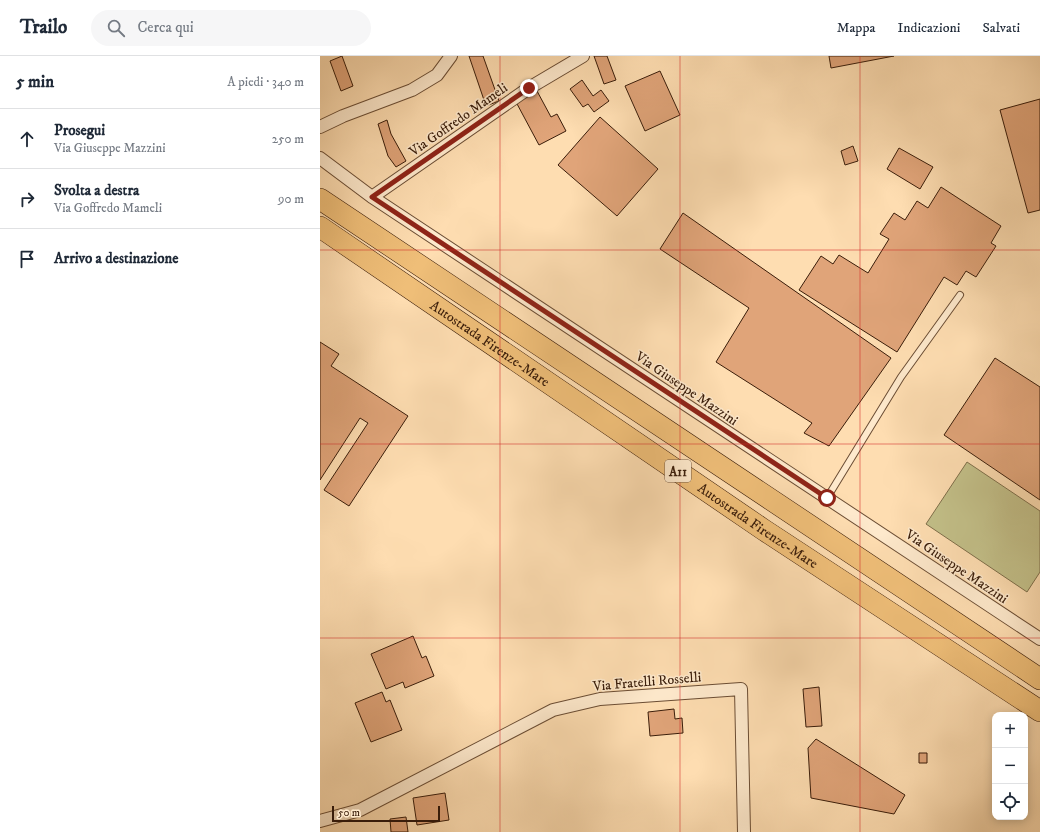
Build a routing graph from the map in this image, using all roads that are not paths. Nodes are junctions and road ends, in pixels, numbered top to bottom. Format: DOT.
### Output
graph roads {
  1 [pos="451,56"];
  2 [pos="583,56"];
  3 [pos="320,127"];
  4 [pos="320,158"];
  5 [pos="372,197"];
  6 [pos="320,199"];
  7 [pos="320,227"];
  8 [pos="960,295"];
  9 [pos="827,498"];
  10 [pos="1040,639"];
  11 [pos="1040,679"];
  12 [pos="1040,711"];
  13 [pos="320,821"];
  14 [pos="744,832"];
  1 -- 3 [label="street"];
  2 -- 5 [label="street, Via Goffredo Mameli"];
  4 -- 5 [label="street, Via Giuseppe Mazzini"];
  5 -- 9 [label="street, Via Giuseppe Mazzini"];
  6 -- 11 [label="highway, Autostrada Firenze-Mare / A11"];
  7 -- 12 [label="highway, Autostrada Firenze-Mare / A11"];
  8 -- 9 [label="lane"];
  9 -- 10 [label="street, Via Giuseppe Mazzini"];
  13 -- 14 [label="street, Via Fratelli Rosselli"];
}
